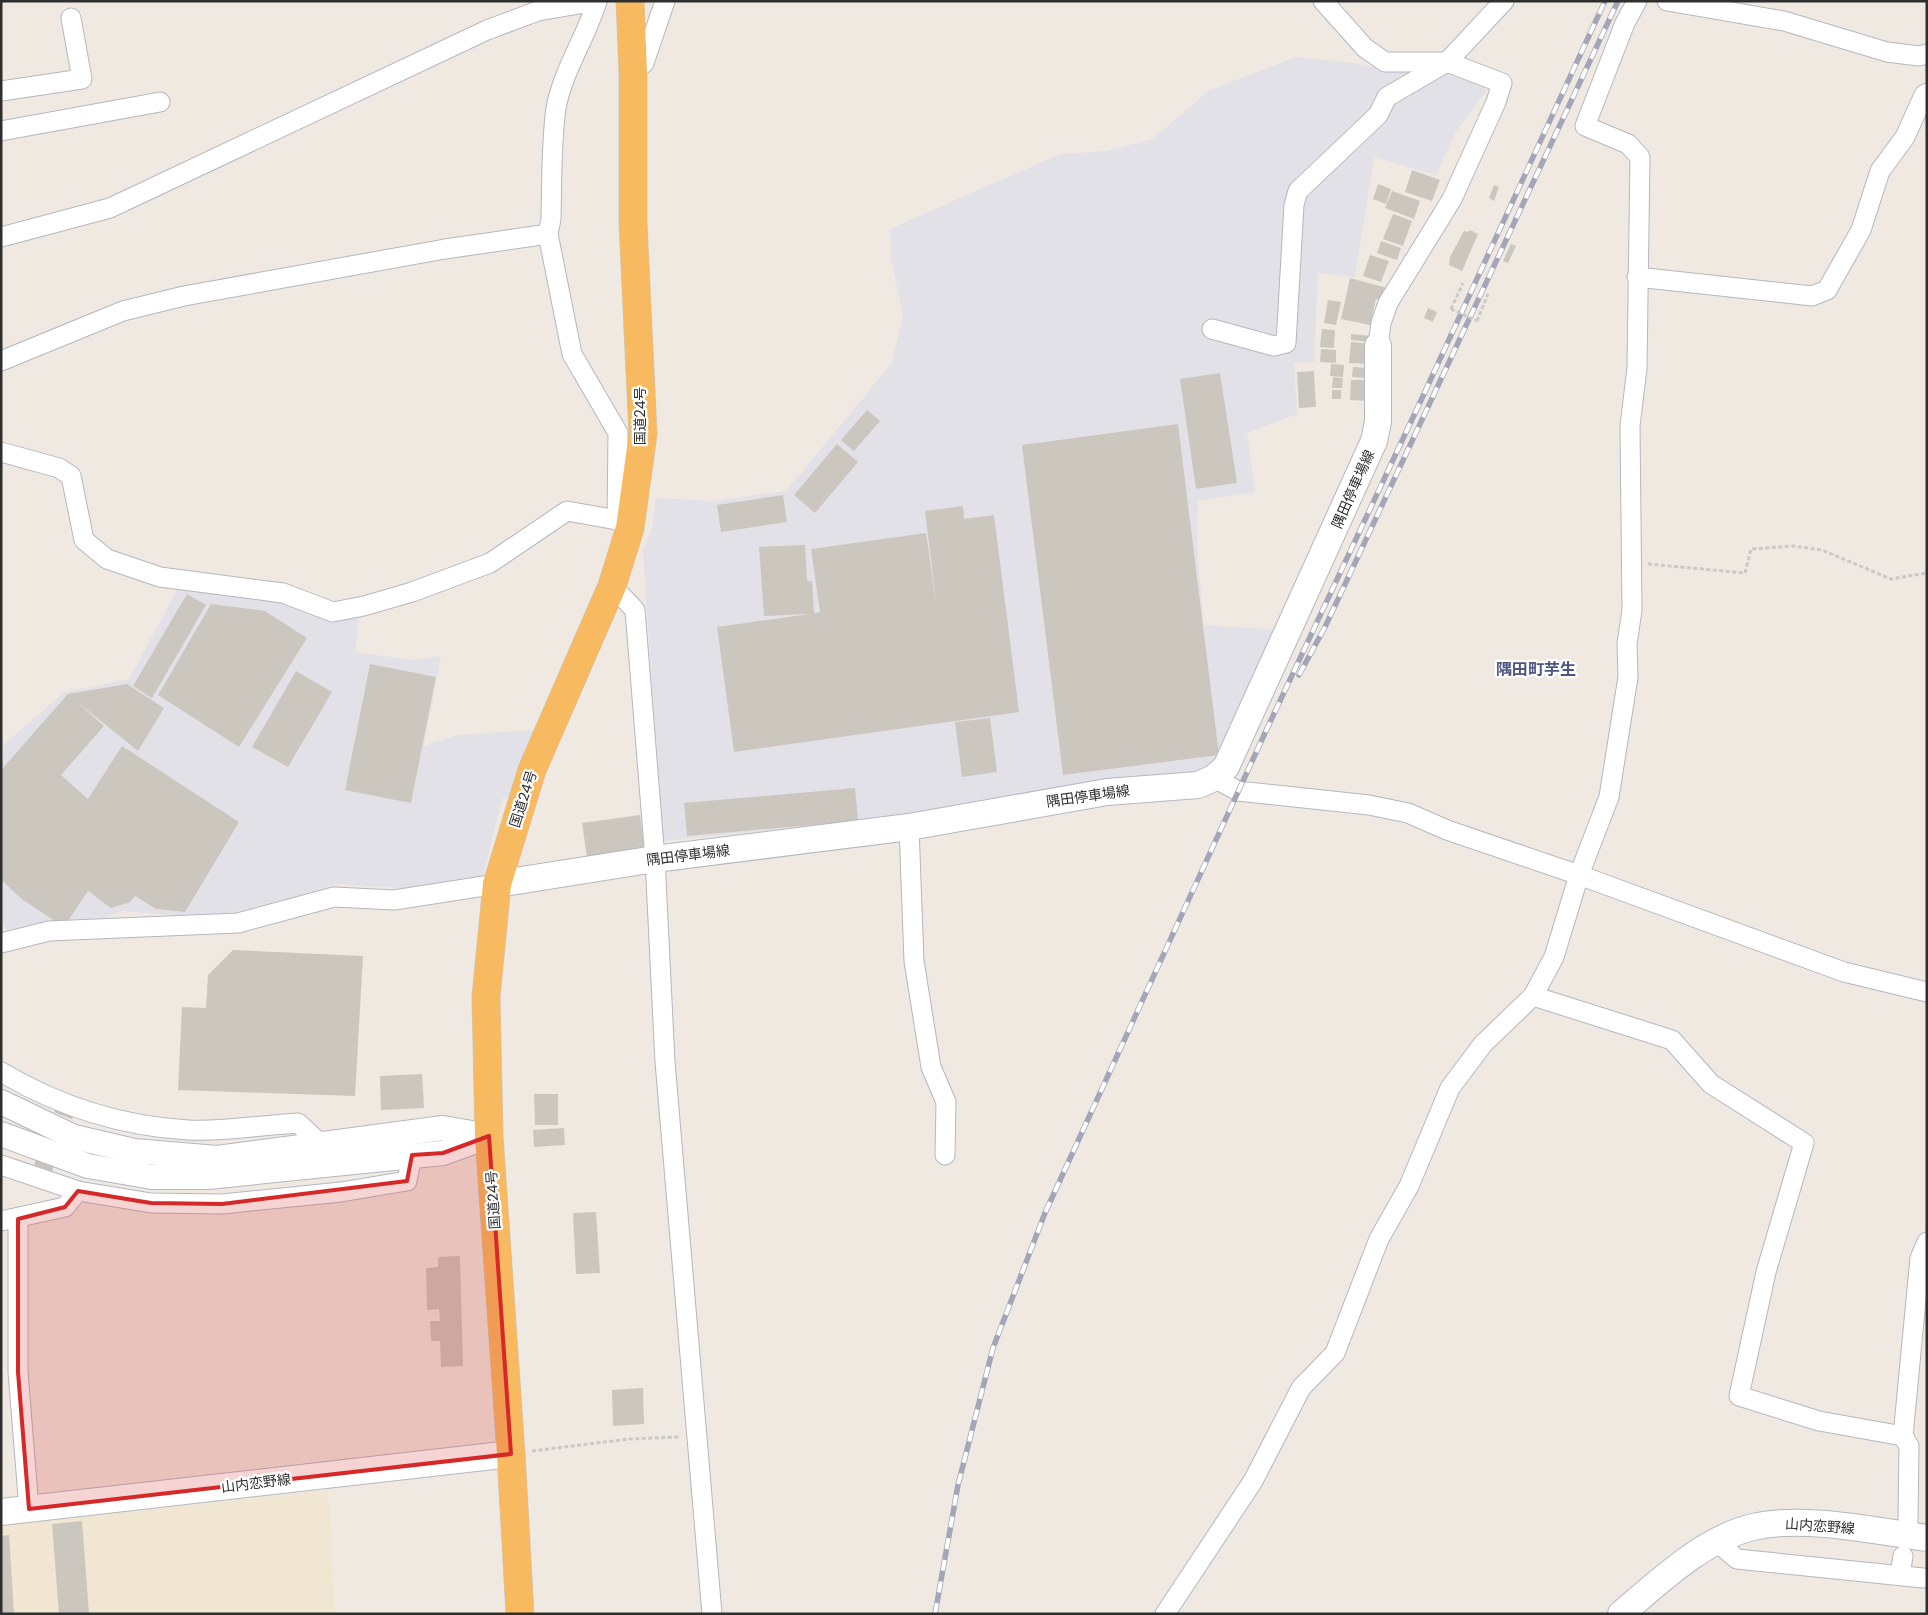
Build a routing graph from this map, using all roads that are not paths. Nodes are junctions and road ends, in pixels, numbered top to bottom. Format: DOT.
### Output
graph roads {
  1 [pos="597,1"];
  2 [pos="630,1"];
  3 [pos="665,1"];
  4 [pos="1323,1"];
  5 [pos="1504,1"];
  6 [pos="1637,1"];
  7 [pos="1667,1"];
  8 [pos="71,18"];
  9 [pos="1927,54"];
  10 [pos="1447,62"];
  11 [pos="633,73"];
  12 [pos="1,91"];
  13 [pos="1927,93"];
  14 [pos="160,102"];
  15 [pos="1,130"];
  16 [pos="548,234"];
  17 [pos="1,237"];
  18 [pos="1637,277"];
  19 [pos="1212,329"];
  20 [pos="1378,346"];
  21 [pos="1,361"];
  22 [pos="1,452"];
  23 [pos="623,524"];
  24 [pos="612,586"];
  25 [pos="1214,778"];
  26 [pos="909,827"];
  27 [pos="656,859"];
  28 [pos="1579,875"];
  29 [pos="496,884"];
  30 [pos="1,943"];
  31 [pos="1927,992"];
  32 [pos="1533,996"];
  33 [pos="1,1072"];
  34 [pos="1,1102"];
  35 [pos="1,1134"];
  36 [pos="489,1136"];
  37 [pos="322,1145"];
  38 [pos="412,1154"];
  39 [pos="945,1155"];
  40 [pos="1,1164"];
  41 [pos="78,1191"];
  42 [pos="10,1220"];
  43 [pos="1927,1242"];
  44 [pos="1903,1436"];
  45 [pos="511,1454"];
  46 [pos="29,1509"];
  47 [pos="1,1512"];
  48 [pos="1917,1530"];
  49 [pos="1717,1542"];
  50 [pos="1903,1556"];
  51 [pos="1900,1576"];
  52 [pos="1923,1578"];
  53 [pos="520,1614"];
  54 [pos="712,1614"];
  55 [pos="1165,1614"];
  56 [pos="1621,1614"];
  1 -- 16 [label="street"];
  1 -- 17 [label="street"];
  2 -- 11 [label="highway, 国道24号"];
  3 -- 11 [label="street"];
  4 -- 10 [label="street"];
  5 -- 10 [label="street"];
  6 -- 18 [label="street"];
  7 -- 9 [label="street"];
  8 -- 12 [label="street"];
  10 -- 19 [label="street"];
  10 -- 20 [label="street"];
  11 -- 23 [label="highway, 国道24号"];
  13 -- 18 [label="street"];
  14 -- 15 [label="street"];
  16 -- 21 [label="street"];
  16 -- 23 [label="street"];
  18 -- 28 [label="street"];
  20 -- 25 [label="main road, 隅田停車場線"];
  22 -- 23 [label="street"];
  23 -- 24 [label="highway, 国道24号"];
  24 -- 27 [label="street"];
  24 -- 29 [label="highway, 国道24号"];
  25 -- 26 [label="main road, 隅田停車場線"];
  25 -- 28 [label="street"];
  26 -- 27 [label="main road, 隅田停車場線"];
  26 -- 39 [label="street"];
  27 -- 29 [label="main road, 隅田停車場線"];
  27 -- 54 [label="street"];
  28 -- 31 [label="street"];
  28 -- 32 [label="street"];
  29 -- 30 [label="street"];
  29 -- 36 [label="highway, 国道24号"];
  32 -- 44 [label="street"];
  32 -- 55 [label="street"];
  33 -- 37 [label="street"];
  34 -- 37 [label="street"];
  35 -- 38 [label="street"];
  36 -- 37 [label="street"];
  36 -- 38 [label="street"];
  36 -- 45 [label="highway, 国道24号"];
  38 -- 41 [label="street"];
  40 -- 41 [label="street"];
  41 -- 42 [label="street"];
  42 -- 46 [label="street"];
  43 -- 44 [label="street"];
  44 -- 48 [label="street"];
  45 -- 46 [label="main road, 山内恋野線"];
  45 -- 53 [label="highway, 国道24号"];
  46 -- 47 [label="main road, 山内恋野線"];
  48 -- 49 [label="main road, 山内恋野線"];
  49 -- 51 [label="street"];
  49 -- 56 [label="main road, 山内恋野線"];
  50 -- 51 [label="street"];
  51 -- 52 [label="street"];
}
